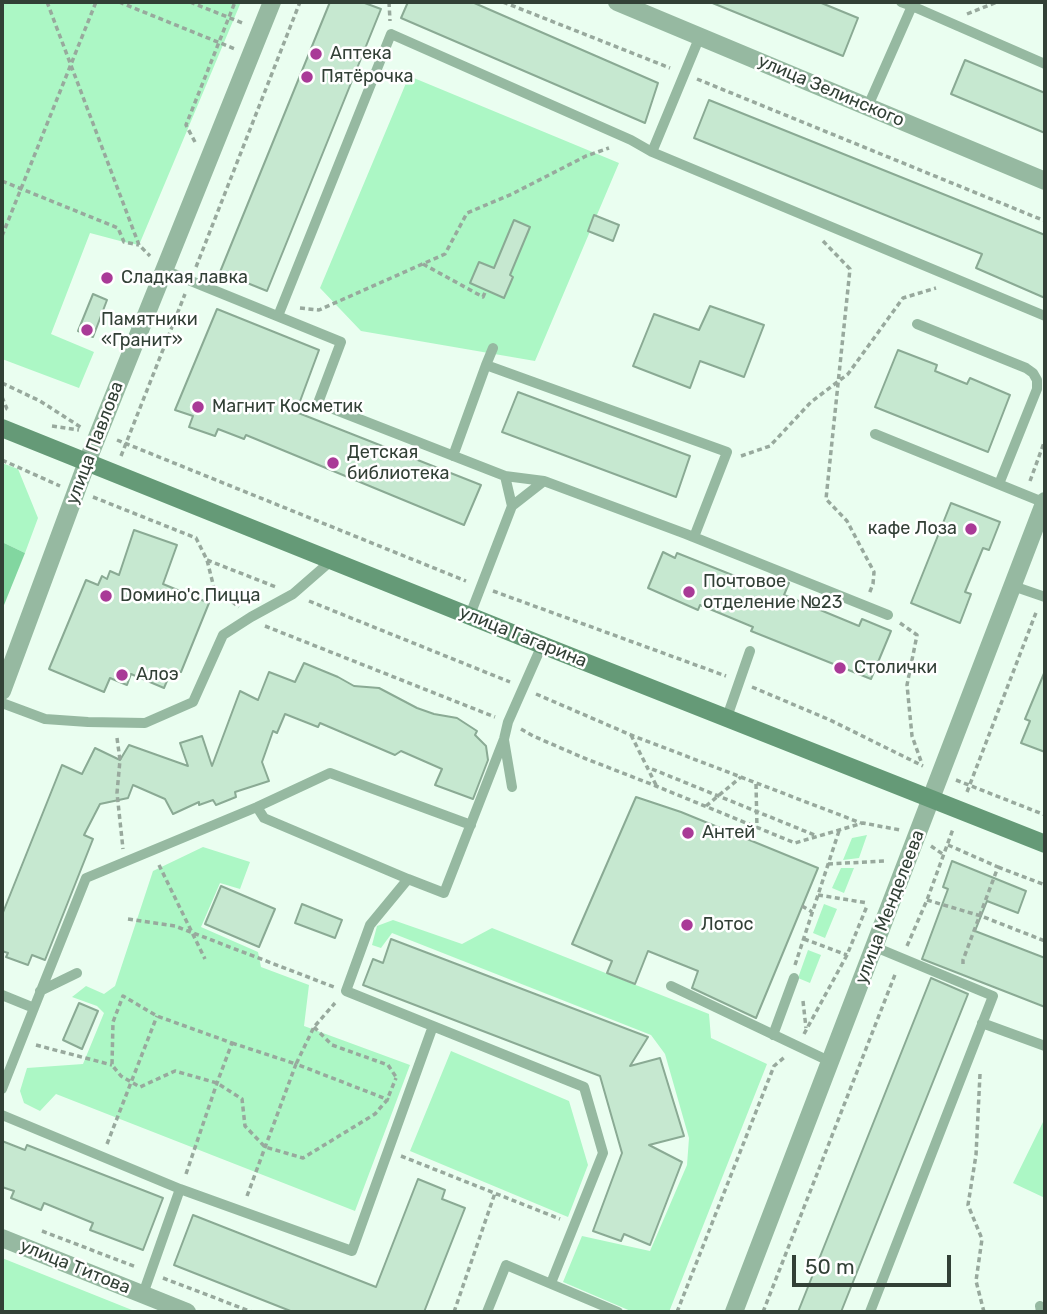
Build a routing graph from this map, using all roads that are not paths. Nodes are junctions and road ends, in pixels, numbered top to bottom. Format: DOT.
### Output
graph roads {
  1 [pos="272,2"];
  2 [pos="617,2"];
  3 [pos="906,4"];
  4 [pos="700,36"];
  5 [pos="1045,64"];
  6 [pos="867,106"];
  7 [pos="652,152"];
  8 [pos="1045,181"];
  9 [pos="164,270"];
  10 [pos="278,316"];
  11 [pos="1045,316"];
  12 [pos="917,324"];
  13 [pos="493,348"];
  14 [pos="486,365"];
  15 [pos="2,428"];
  16 [pos="875,434"];
  17 [pos="453,456"];
  18 [pos="87,461"];
  19 [pos="505,477"];
  20 [pos="544,481"];
  21 [pos="999,484"];
  22 [pos="1045,502"];
  23 [pos="512,506"];
  24 [pos="694,537"];
  25 [pos="333,560"];
  26 [pos="1013,586"];
  27 [pos="1044,596"];
  28 [pos="470,615"];
  29 [pos="888,615"];
  30 [pos="542,645"];
  31 [pos="750,651"];
  32 [pos="2,691"];
  33 [pos="2,703"];
  34 [pos="727,717"];
  35 [pos="504,739"];
  36 [pos="512,788"];
  37 [pos="932,799"];
  38 [pos="257,807"];
  39 [pos="471,825"];
  40 [pos="1045,844"];
  41 [pos="408,879"];
  42 [pos="875,947"];
  43 [pos="77,974"];
  44 [pos="794,978"];
  45 [pos="671,986"];
  46 [pos="40,991"];
  47 [pos="2,995"];
  48 [pos="34,1008"];
  49 [pos="982,1023"];
  50 [pos="433,1026"];
  51 [pos="773,1035"];
  52 [pos="1045,1046"];
  53 [pos="831,1062"];
  54 [pos="2,1089"];
  55 [pos="2,1115"];
  56 [pos="180,1189"];
  57 [pos="2,1238"];
  58 [pos="551,1283"];
  59 [pos="143,1294"];
  60 [pos="187,1312"];
  61 [pos="487,1312"];
  62 [pos="618,1312"];
  63 [pos="734,1312"];
  64 [pos="870,1312"];
  1 -- 9 [label="street, улица Павлова"];
  2 -- 4 [label="street, улица Зелинского"];
  3 -- 5 [label="lane"];
  3 -- 6 [label="lane"];
  4 -- 6 [label="street, улица Зелинского"];
  4 -- 7 [label="lane"];
  6 -- 8 [label="street, улица Зелинского"];
  7 -- 10 [label="lane"];
  7 -- 11 [label="lane"];
  9 -- 10 [label="lane"];
  9 -- 18 [label="street, улица Павлова"];
  10 -- 17 [label="lane"];
  12 -- 21 [label="lane"];
  13 -- 14 [label="lane"];
  14 -- 17 [label="lane"];
  14 -- 24 [label="lane"];
  15 -- 18 [label="main road, улица Гагарина"];
  16 -- 21 [label="lane"];
  17 -- 19 [label="lane"];
  18 -- 25 [label="main road, улица Гагарина"];
  18 -- 32 [label="street, улица Павлова"];
  19 -- 20 [label="lane"];
  19 -- 23 [label="lane"];
  20 -- 23 [label="lane"];
  20 -- 24 [label="lane"];
  21 -- 22 [label="lane"];
  22 -- 26 [label="street, улица Менделеева"];
  23 -- 28 [label="lane"];
  24 -- 29 [label="lane"];
  25 -- 28 [label="main road, улица Гагарина"];
  25 -- 33 [label="lane"];
  26 -- 27 [label="lane"];
  26 -- 37 [label="street, улица Менделеева"];
  28 -- 30 [label="main road, улица Гагарина"];
  30 -- 34 [label="main road, улица Гагарина"];
  30 -- 35 [label="lane"];
  31 -- 34 [label="lane"];
  34 -- 37 [label="main road, улица Гагарина"];
  35 -- 36 [label="lane"];
  35 -- 39 [label="lane"];
  37 -- 40 [label="main road, улица Гагарина"];
  37 -- 42 [label="street, улица Менделеева"];
  38 -- 39 [label="lane"];
  38 -- 41 [label="lane"];
  38 -- 46 [label="lane"];
  39 -- 41 [label="lane"];
  41 -- 50 [label="lane"];
  42 -- 49 [label="lane"];
  42 -- 53 [label="street, улица Менделеева"];
  43 -- 46 [label="lane"];
  44 -- 51 [label="lane"];
  45 -- 51 [label="lane"];
  46 -- 48 [label="lane"];
  47 -- 48 [label="lane"];
  48 -- 54 [label="lane"];
  49 -- 52 [label="lane"];
  49 -- 64 [label="lane"];
  50 -- 56 [label="lane"];
  50 -- 58 [label="lane"];
  51 -- 53 [label="lane"];
  53 -- 63 [label="street, улица Менделеева"];
  55 -- 56 [label="lane"];
  56 -- 59 [label="lane"];
  57 -- 59 [label="street, улица Титова"];
  58 -- 61 [label="lane"];
  58 -- 62 [label="lane"];
  59 -- 60 [label="street, улица Титова"];
}
